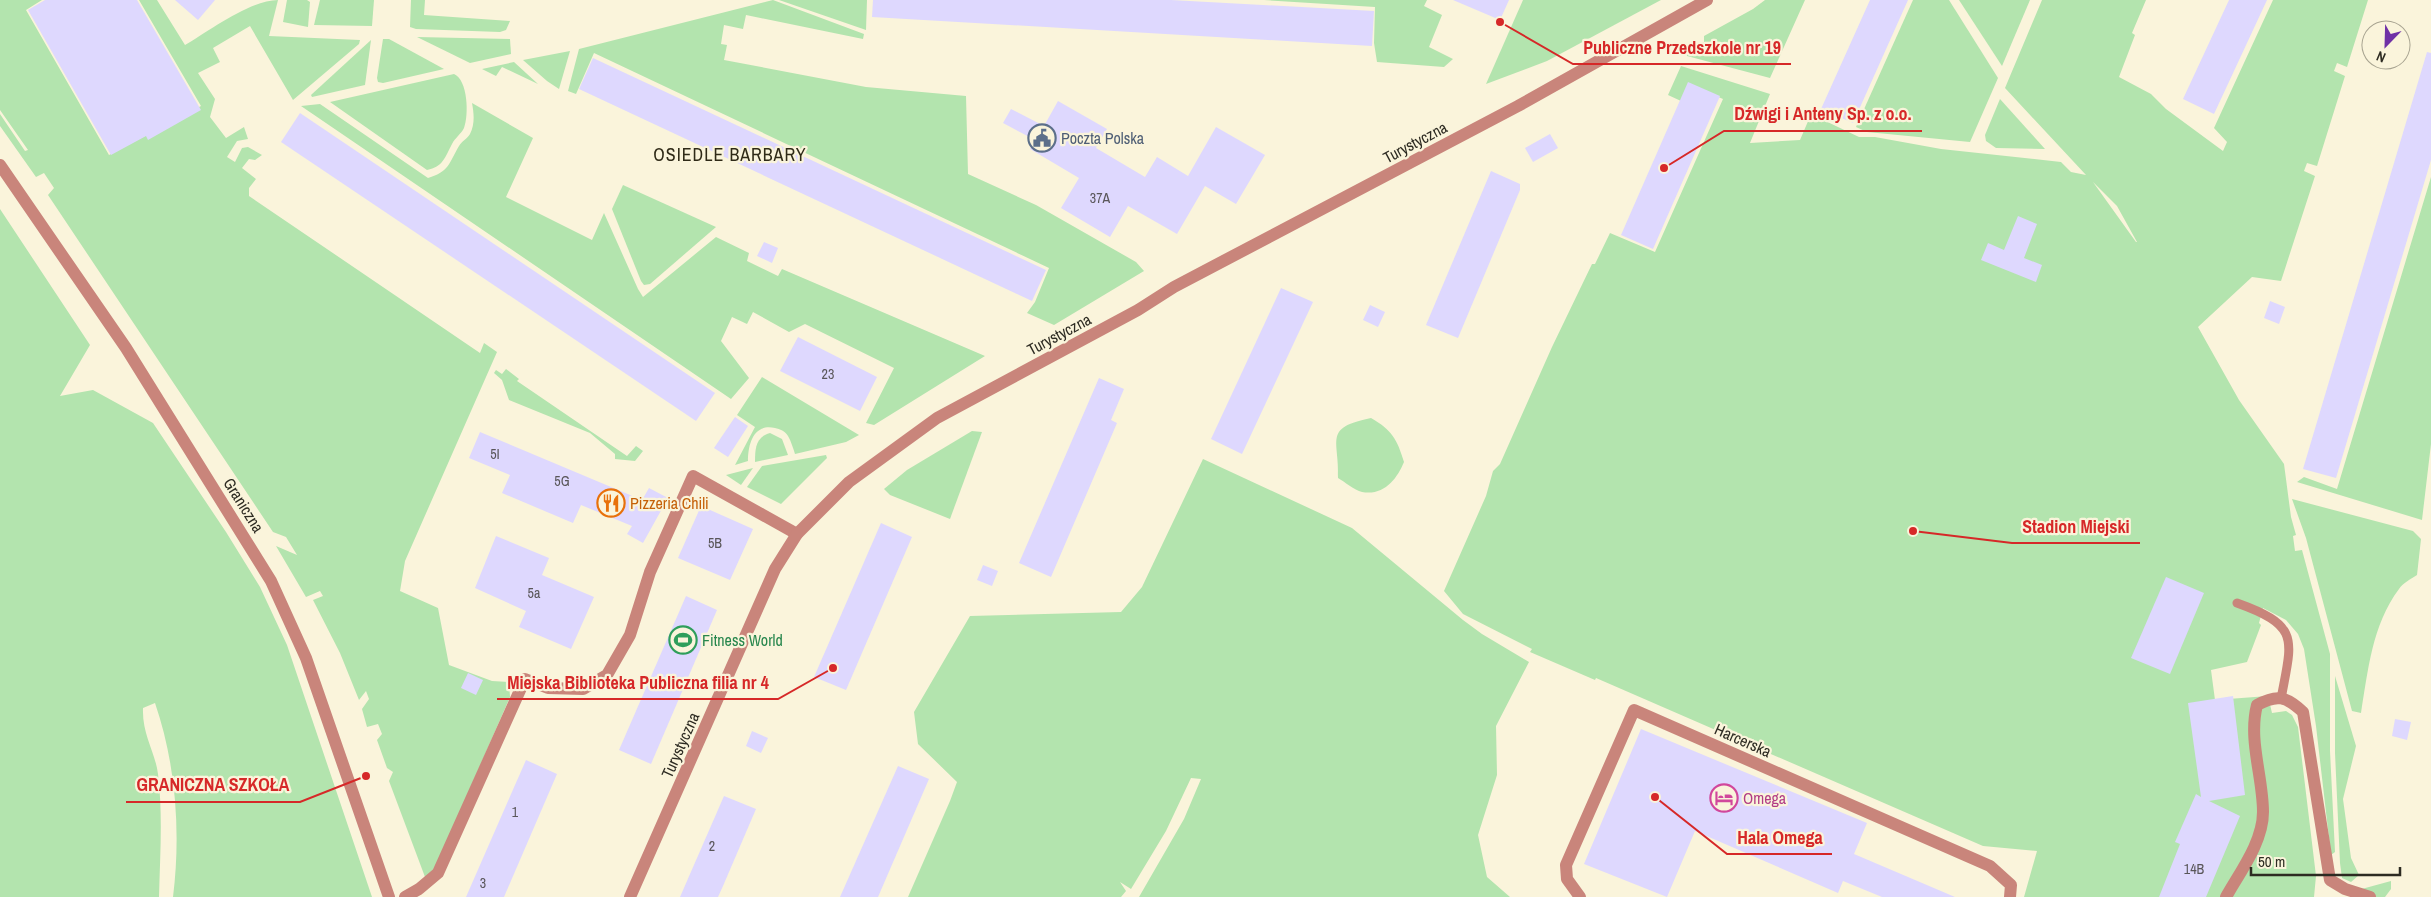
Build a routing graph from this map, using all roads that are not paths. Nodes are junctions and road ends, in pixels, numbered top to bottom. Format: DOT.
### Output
graph roads {
  1 [pos="1707,0"];
  2 [pos="0,165"];
  3 [pos="797,534"];
  4 [pos="2237,603"];
  5 [pos="2281,699"];
  6 [pos="388,897"];
  7 [pos="405,897"];
  8 [pos="630,897"];
  9 [pos="1580,897"];
  10 [pos="2010,897"];
  11 [pos="2226,897"];
  12 [pos="2370,897"];
  1 -- 3 [label="street, Turystyczna"];
  2 -- 6 [label="street, Graniczna"];
  3 -- 7 [label="street"];
  3 -- 8 [label="street, Turystyczna"];
  4 -- 5 [label="lane"];
  5 -- 11 [label="street"];
  5 -- 12 [label="street"];
  9 -- 10 [label="street, Harcerska"];
}
